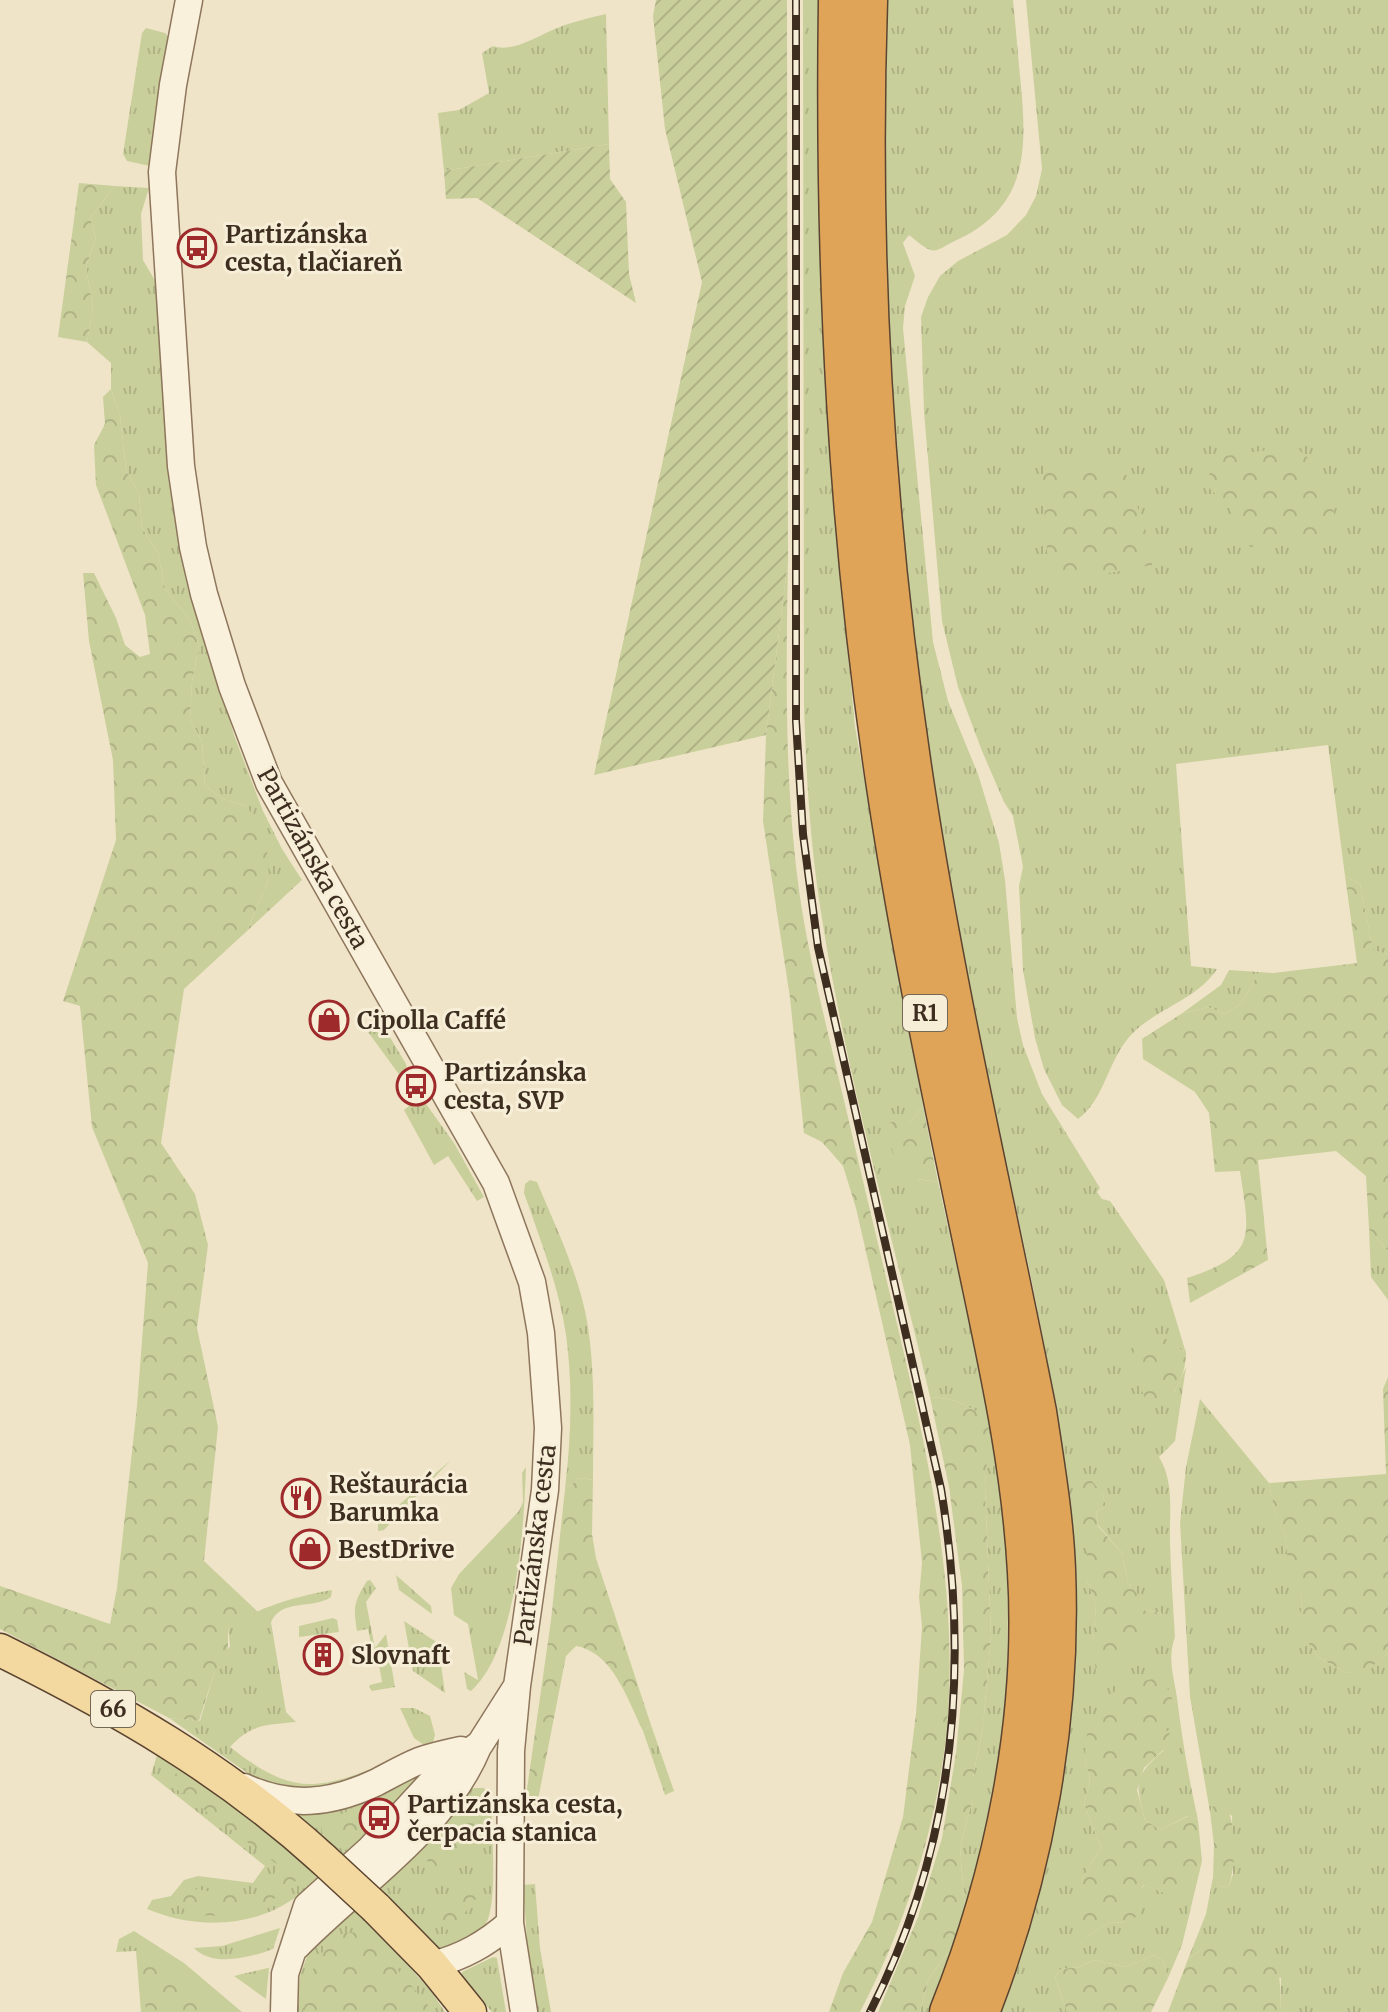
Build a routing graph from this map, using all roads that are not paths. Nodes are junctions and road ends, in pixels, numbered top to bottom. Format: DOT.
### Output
graph roads {
  1 [pos="189,0"];
  2 [pos="838,0"];
  3 [pos="868,0"];
  4 [pos="0,1650"];
  5 [pos="517,1686"];
  6 [pos="480,1744"];
  7 [pos="222,1776"];
  8 [pos="510,1923"];
  9 [pos="432,1965"];
  10 [pos="284,2012"];
  11 [pos="470,2012"];
  12 [pos="524,2012"];
  13 [pos="949,2012"];
  14 [pos="980,2012"];
  1 -- 5 [label="street, Partizánska cesta"];
  2 -- 13 [label="highway, R1"];
  3 -- 14 [label="highway, R1"];
  4 -- 7 [label="main road, 66"];
  5 -- 6 [label="street, Partizánska cesta"];
  5 -- 8 [label="street, Partizánska cesta"];
  6 -- 7 [label="street"];
  6 -- 10 [label="street, Partizánska cesta"];
  7 -- 9 [label="main road, 66, bridge"];
  8 -- 9 [label="street"];
  8 -- 12 [label="street, Partizánska cesta"];
  9 -- 11 [label="main road, 66"];
}
